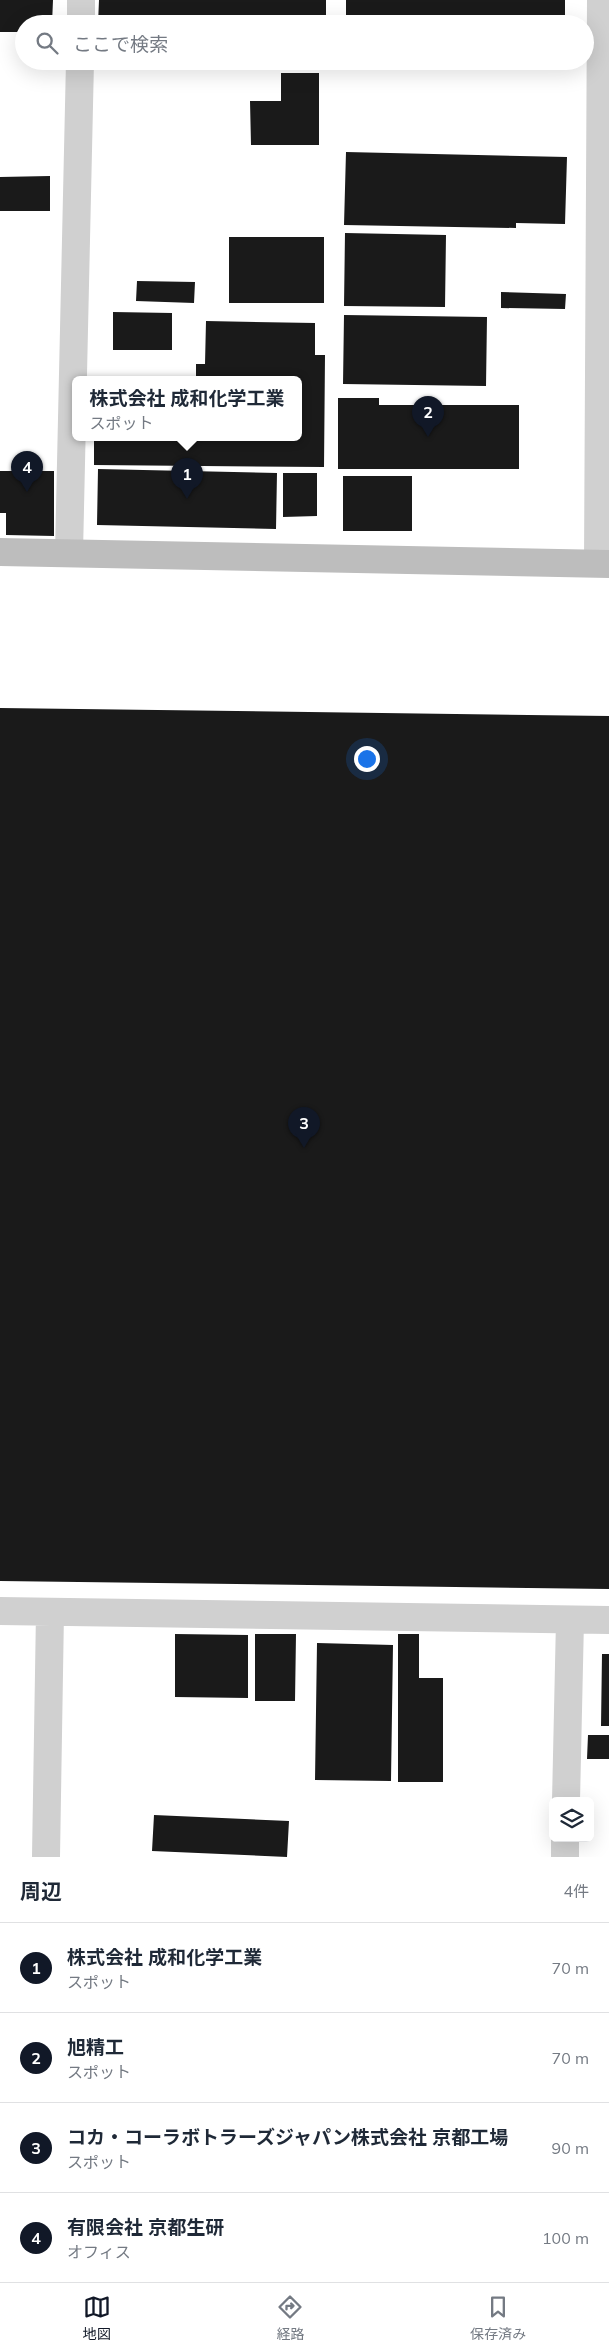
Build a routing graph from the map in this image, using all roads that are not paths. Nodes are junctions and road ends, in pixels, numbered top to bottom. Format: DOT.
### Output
graph roads {
  1 [pos="81,0"];
  2 [pos="601,0"];
  3 [pos="81,15"];
  4 [pos="80,70"];
  5 [pos="73,376"];
  6 [pos="72,419"];
  7 [pos="0,552"];
  8 [pos="69,553"];
  9 [pos="603,563"];
  10 [pos="0,1611"];
  11 [pos="50,1612"];
  12 [pos="570,1620"];
  13 [pos="609,1620"];
  14 [pos="566,1797"];
  15 [pos="565,1842"];
  16 [pos="46,1857"];
  17 [pos="565,1857"];
  1 -- 3 [label="street"];
  2 -- 9 [label="street"];
  4 -- 5 [label="street"];
  6 -- 8 [label="street"];
  7 -- 8 [label="street"];
  8 -- 9 [label="street"];
  10 -- 11 [label="street"];
  11 -- 12 [label="street"];
  11 -- 16 [label="street"];
  12 -- 13 [label="street"];
  12 -- 14 [label="street"];
  15 -- 17 [label="street"];
}
